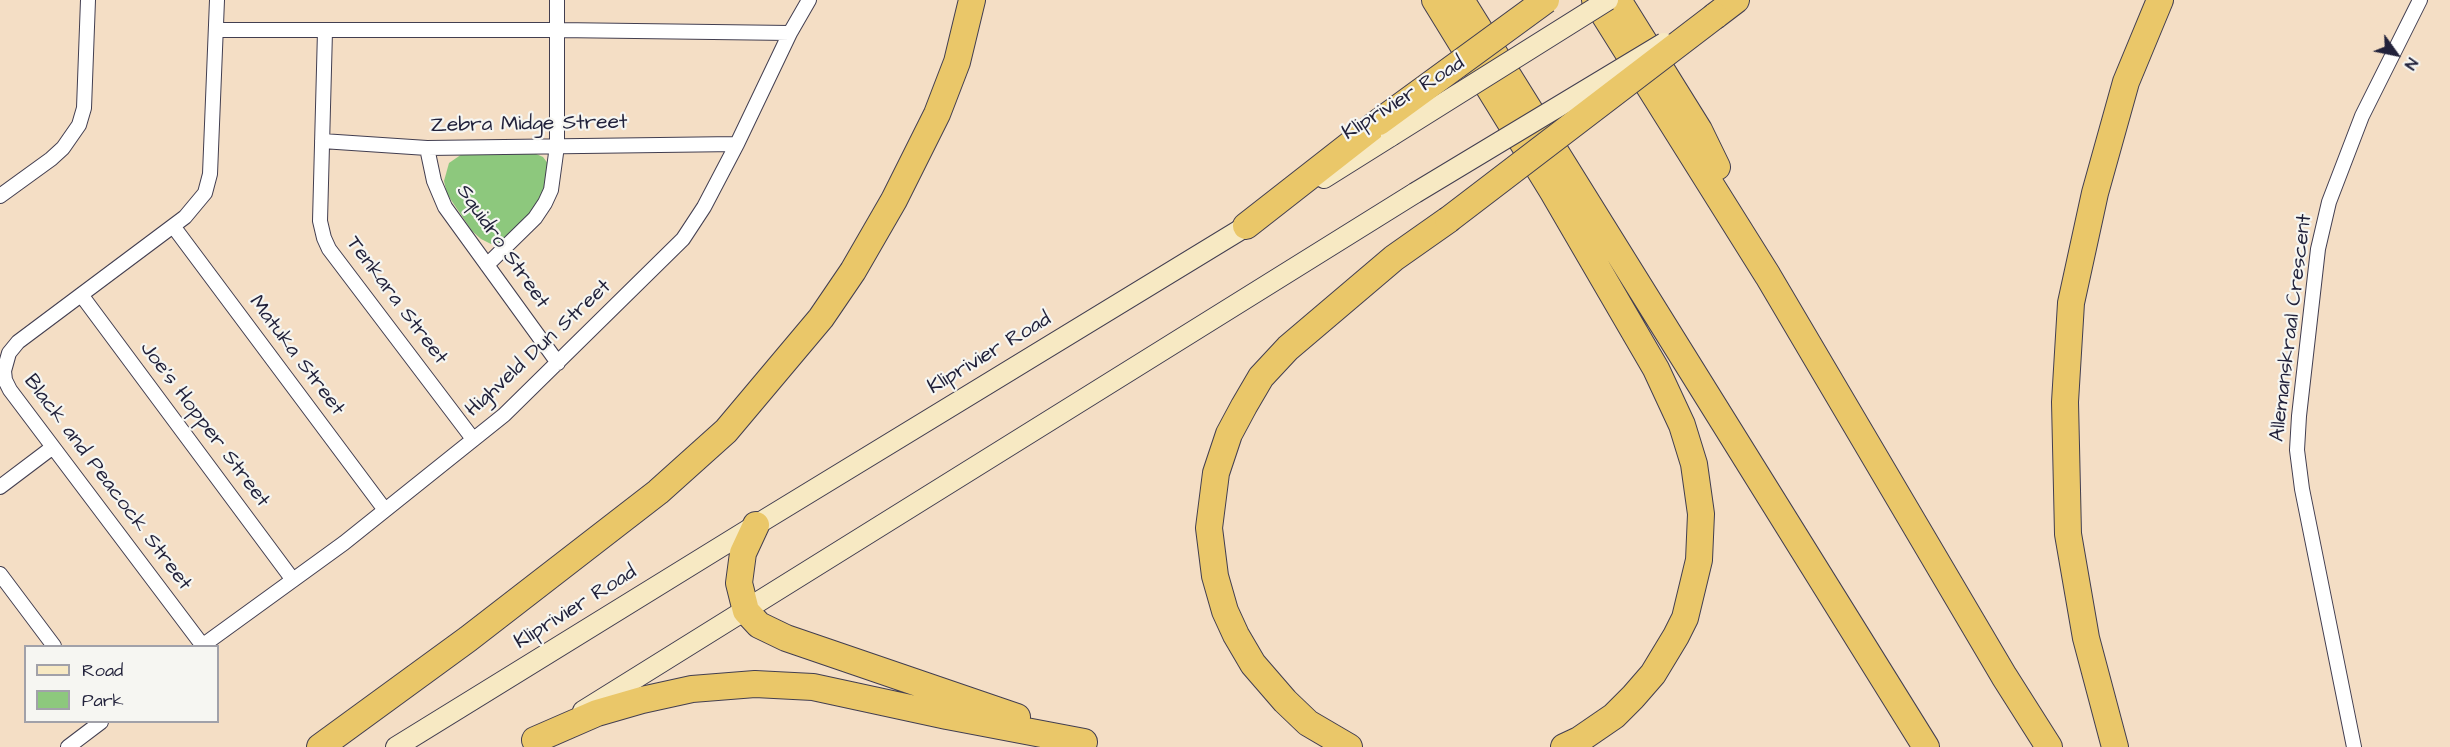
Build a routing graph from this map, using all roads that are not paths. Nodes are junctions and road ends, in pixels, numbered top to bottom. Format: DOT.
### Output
graph roads {
  1 [pos="88,0"];
  2 [pos="217,0"];
  3 [pos="557,0"];
  4 [pos="808,0"];
  5 [pos="972,0"];
  6 [pos="1435,0"];
  7 [pos="1461,0"];
  8 [pos="1546,0"];
  9 [pos="1595,0"];
  10 [pos="1608,0"];
  11 [pos="1618,0"];
  12 [pos="2160,0"];
  13 [pos="2420,0"];
  14 [pos="1725,7"];
  15 [pos="217,30"];
  16 [pos="558,30"];
  17 [pos="325,31"];
  18 [pos="790,33"];
  19 [pos="1385,129"];
  20 [pos="322,141"];
  21 [pos="737,144"];
  22 [pos="557,146"];
  23 [pos="427,148"];
  24 [pos="0,196"];
  25 [pos="173,226"];
  26 [pos="1246,226"];
  27 [pos="487,264"];
  28 [pos="1768,276"];
  29 [pos="82,296"];
  30 [pos="558,363"];
  31 [pos="472,439"];
  32 [pos="53,447"];
  33 [pos="0,487"];
  34 [pos="385,510"];
  35 [pos="756,525"];
  36 [pos="0,574"];
  37 [pos="293,580"];
  38 [pos="746,611"];
  39 [pos="53,645"];
  40 [pos="201,645"];
  41 [pos="203,645"];
  42 [pos="100,723"];
  43 [pos="530,744"];
  44 [pos="1092,744"];
  45 [pos="68,747"];
  46 [pos="320,747"];
  47 [pos="396,747"];
  48 [pos="1349,747"];
  49 [pos="1564,747"];
  50 [pos="1926,747"];
  51 [pos="2049,747"];
  52 [pos="2115,747"];
  53 [pos="2354,747"];
  1 -- 24 [label="street"];
  2 -- 15 [label="street, Black and Peacock Street"];
  3 -- 16 [label="street"];
  4 -- 18 [label="street, Highveld Dun Street"];
  5 -- 46 [label="highway"];
  6 -- 49 [label="highway"];
  7 -- 50 [label="highway"];
  8 -- 19 [label="highway, bridge"];
  9 -- 28 [label="highway"];
  10 -- 19 [label="main road, Kliprivier Road, bridge"];
  11 -- 28 [label="highway"];
  12 -- 52 [label="highway"];
  13 -- 53 [label="street, Allemanskraal Crescent"];
  14 -- 38 [label="main road, bridge"];
  14 -- 48 [label="highway, bridge"];
  15 -- 17 [label="street"];
  15 -- 25 [label="street, Black and Peacock Street"];
  16 -- 17 [label="street"];
  16 -- 18 [label="street"];
  16 -- 22 [label="street"];
  17 -- 20 [label="street, Tenkara Street"];
  18 -- 21 [label="street, Highveld Dun Street"];
  19 -- 26 [label="highway"];
  20 -- 23 [label="street, Zebra Midge Street"];
  20 -- 31 [label="street, Tenkara Street"];
  21 -- 22 [label="street, Zebra Midge Street"];
  21 -- 30 [label="street, Highveld Dun Street"];
  22 -- 23 [label="street, Zebra Midge Street"];
  22 -- 27 [label="street"];
  23 -- 27 [label="street, Squidro Street"];
  25 -- 29 [label="street, Black and Peacock Street"];
  25 -- 34 [label="street, Matuka Street"];
  26 -- 35 [label="main road, Kliprivier Road"];
  27 -- 30 [label="street, Squidro Street"];
  28 -- 51 [label="highway"];
  29 -- 32 [label="street, Black and Peacock Street"];
  29 -- 37 [label="street, Joe's Hopper Street"];
  30 -- 31 [label="street, Highveld Dun Street"];
  31 -- 34 [label="street, Highveld Dun Street"];
  32 -- 33 [label="street"];
  32 -- 40 [label="street, Black and Peacock Street"];
  34 -- 37 [label="street, Highveld Dun Street"];
  35 -- 38 [label="highway"];
  35 -- 47 [label="main road, Kliprivier Road"];
  36 -- 39 [label="street"];
  37 -- 41 [label="street, Highveld Dun Street"];
  38 -- 43 [label="main road"];
  38 -- 44 [label="highway"];
  42 -- 45 [label="street"];
  43 -- 44 [label="highway"];
}
